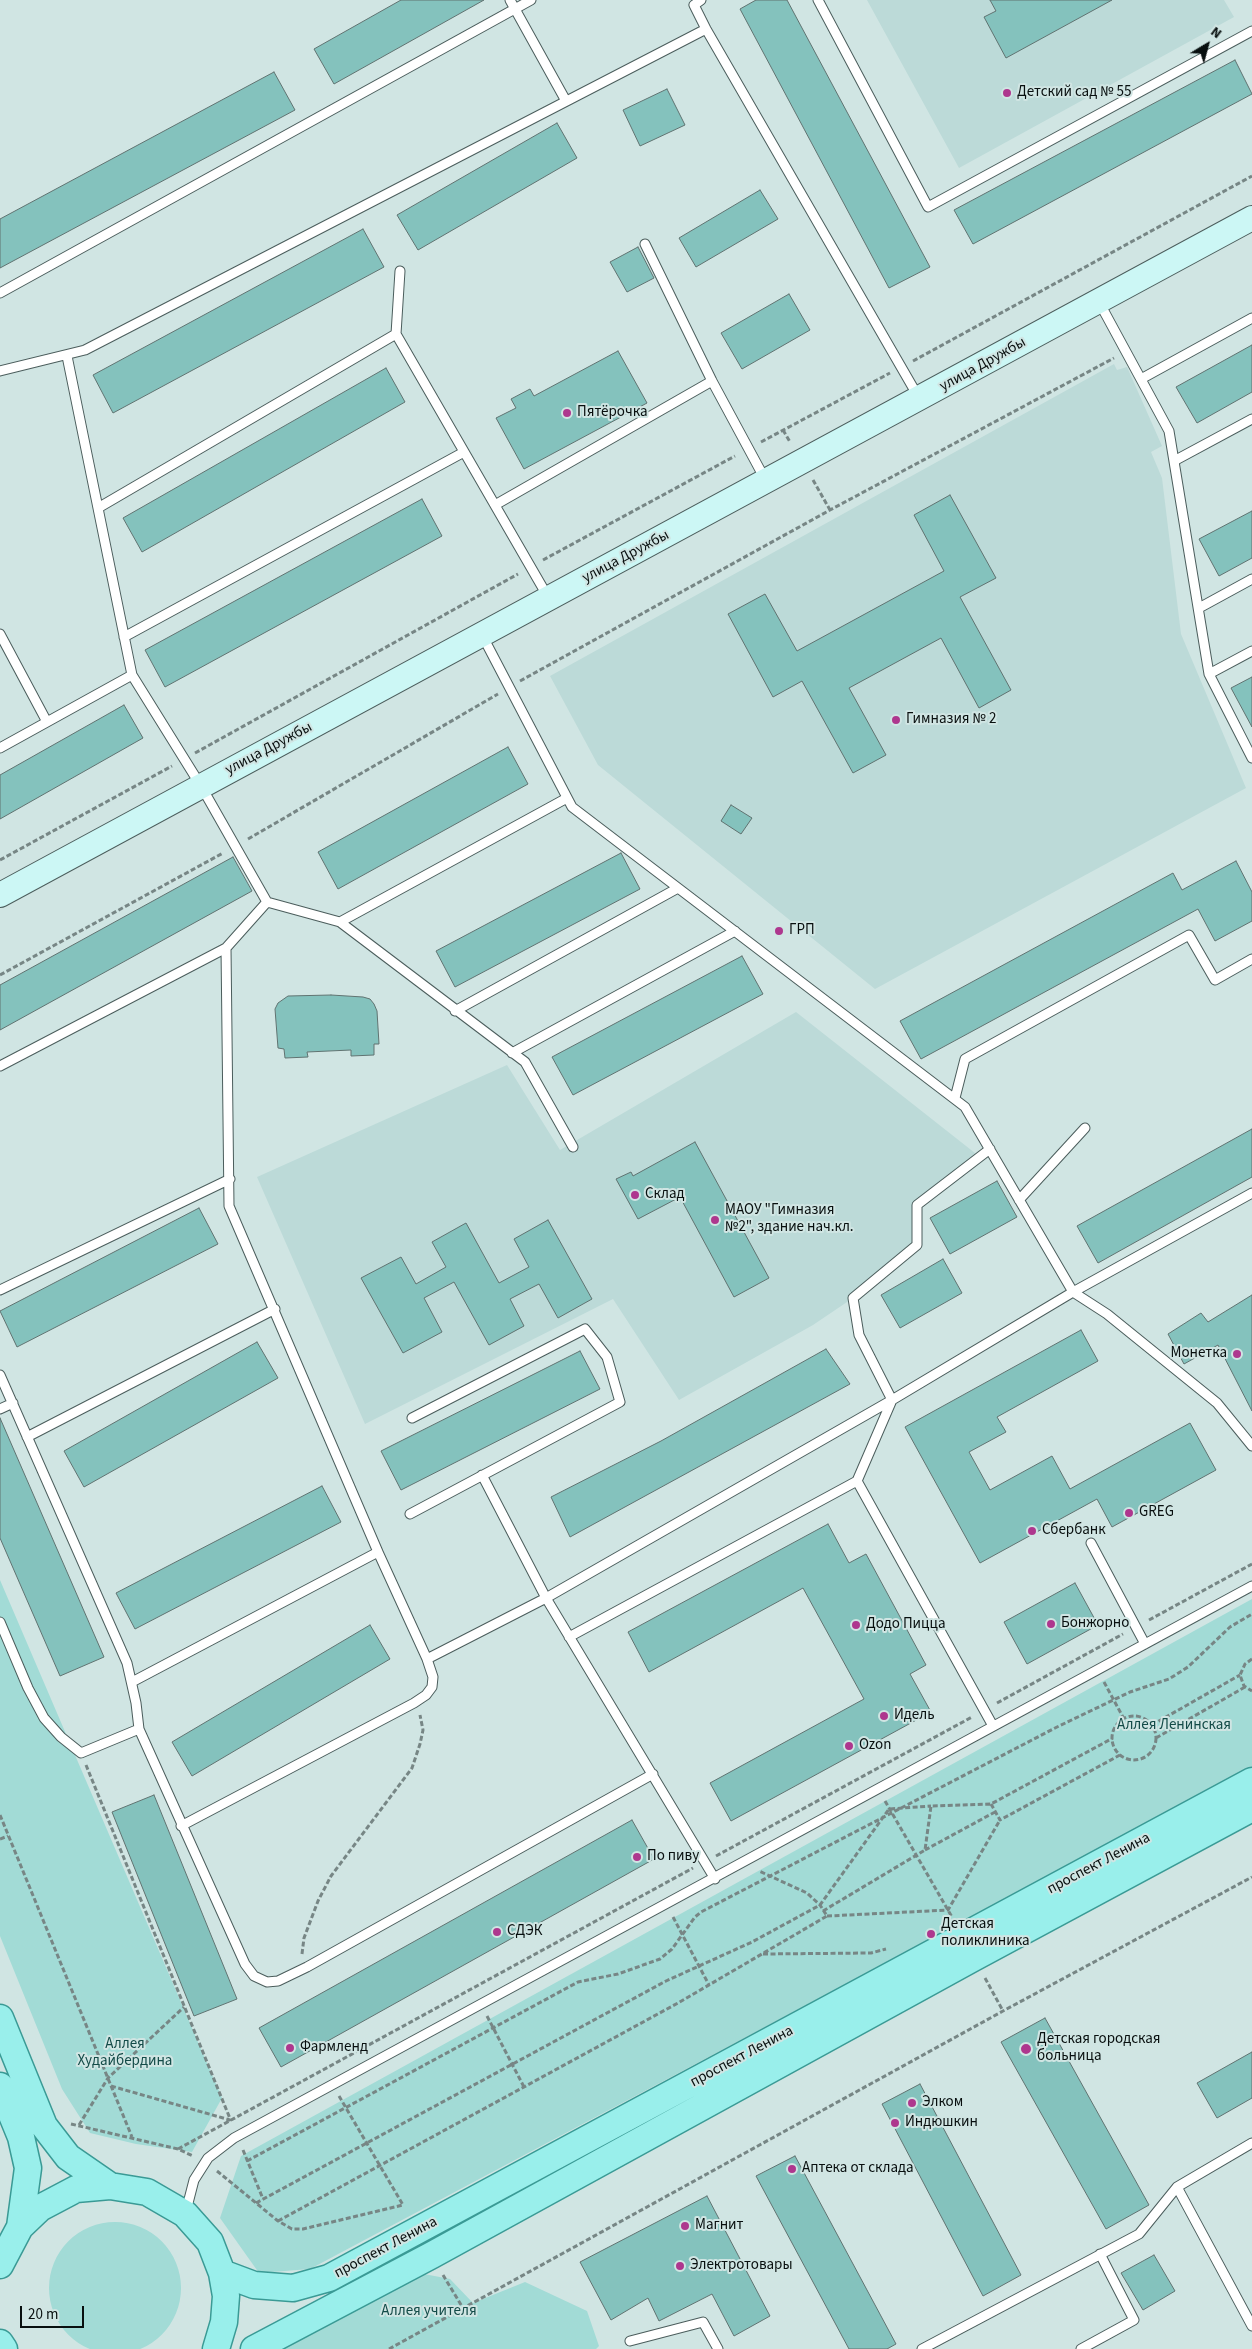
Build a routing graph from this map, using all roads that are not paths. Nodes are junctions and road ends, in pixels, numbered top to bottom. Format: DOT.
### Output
graph roads {
  1 [pos="532,0"];
  2 [pos="818,0"];
  3 [pos="694,2"];
  4 [pos="512,4"];
  5 [pos="706,28"];
  6 [pos="1252,31"];
  7 [pos="566,101"];
  8 [pos="1252,218"];
  9 [pos="645,244"];
  10 [pos="400,271"];
  11 [pos="0,293"];
  12 [pos="1098,301"];
  13 [pos="1252,318"];
  14 [pos="396,334"];
  15 [pos="68,356"];
  16 [pos="0,371"];
  17 [pos="1141,379"];
  18 [pos="712,381"];
  19 [pos="920,400"];
  20 [pos="1252,419"];
  21 [pos="464,452"];
  22 [pos="1174,461"];
  23 [pos="766,481"];
  24 [pos="495,505"];
  25 [pos="98,508"];
  26 [pos="1252,579"];
  27 [pos="549,599"];
  28 [pos="1199,608"];
  29 [pos="0,634"];
  30 [pos="482,635"];
  31 [pos="124,637"];
  32 [pos="1252,651"];
  33 [pos="1209,674"];
  34 [pos="132,675"];
  35 [pos="47,722"];
  36 [pos="0,748"];
  37 [pos="1252,758"];
  38 [pos="201,786"];
  39 [pos="567,798"];
  40 [pos="678,888"];
  41 [pos="0,895"];
  42 [pos="267,902"];
  43 [pos="340,922"];
  44 [pos="735,931"];
  45 [pos="226,948"];
  46 [pos="1252,959"];
  47 [pos="455,1011"];
  48 [pos="512,1053"];
  49 [pos="0,1066"];
  50 [pos="955,1098"];
  51 [pos="1085,1128"];
  52 [pos="573,1147"];
  53 [pos="990,1149"];
  54 [pos="230,1179"];
  55 [pos="1252,1193"];
  56 [pos="1020,1200"];
  57 [pos="0,1290"];
  58 [pos="1073,1292"];
  59 [pos="275,1309"];
  60 [pos="0,1375"];
  61 [pos="892,1400"];
  62 [pos="12,1403"];
  63 [pos="0,1409"];
  64 [pos="412,1418"];
  65 [pos="27,1436"];
  66 [pos="1252,1446"];
  67 [pos="482,1476"];
  68 [pos="857,1481"];
  69 [pos="410,1514"];
  70 [pos="1091,1543"];
  71 [pos="378,1552"];
  72 [pos="1252,1586"];
  73 [pos="546,1598"];
  74 [pos="0,1622"];
  75 [pos="569,1638"];
  76 [pos="1145,1644"];
  77 [pos="427,1659"];
  78 [pos="132,1682"];
  79 [pos="993,1726"];
  80 [pos="138,1729"];
  81 [pos="653,1774"];
  82 [pos="1252,1781"];
  83 [pos="1252,1808"];
  84 [pos="181,1826"];
  85 [pos="716,1879"];
  86 [pos="0,2018"];
  87 [pos="0,2086"];
  88 [pos="1252,2143"];
  89 [pos="110,2186"];
  90 [pos="1178,2187"];
  91 [pos="185,2214"];
  92 [pos="12,2231"];
  93 [pos="1100,2254"];
  94 [pos="0,2265"];
  95 [pos="222,2273"];
  96 [pos="1252,2326"];
  97 [pos="630,2341"];
  98 [pos="0,2343"];
  99 [pos="4,2349"];
  100 [pos="216,2349"];
  101 [pos="254,2349"];
  102 [pos="718,2349"];
  103 [pos="922,2349"];
  104 [pos="1081,2349"];
  1 -- 4 [label="lane"];
  2 -- 6 [label="lane"];
  3 -- 5 [label="lane"];
  4 -- 7 [label="lane"];
  4 -- 11 [label="lane"];
  5 -- 7 [label="lane"];
  5 -- 19 [label="lane"];
  7 -- 15 [label="lane"];
  8 -- 12 [label="main road, улица Дружбы"];
  9 -- 18 [label="lane"];
  10 -- 14 [label="lane"];
  12 -- 17 [label="lane"];
  12 -- 19 [label="main road, улица Дружбы"];
  13 -- 17 [label="lane"];
  14 -- 21 [label="lane"];
  14 -- 25 [label="lane"];
  15 -- 16 [label="lane"];
  15 -- 25 [label="lane"];
  17 -- 22 [label="lane"];
  18 -- 23 [label="lane"];
  18 -- 24 [label="lane"];
  19 -- 23 [label="main road, улица Дружбы"];
  20 -- 22 [label="lane"];
  21 -- 24 [label="lane"];
  21 -- 31 [label="lane"];
  22 -- 28 [label="lane"];
  23 -- 27 [label="main road, улица Дружбы"];
  24 -- 27 [label="lane"];
  25 -- 31 [label="lane"];
  26 -- 28 [label="lane"];
  27 -- 30 [label="main road, улица Дружбы"];
  28 -- 33 [label="lane"];
  29 -- 35 [label="lane"];
  30 -- 38 [label="main road, улица Дружбы"];
  30 -- 39 [label="lane"];
  31 -- 34 [label="lane"];
  32 -- 33 [label="lane"];
  33 -- 37 [label="lane"];
  34 -- 35 [label="lane"];
  34 -- 38 [label="lane"];
  35 -- 36 [label="lane"];
  38 -- 41 [label="main road, улица Дружбы"];
  38 -- 42 [label="lane"];
  39 -- 40 [label="lane"];
  39 -- 43 [label="lane"];
  40 -- 44 [label="lane"];
  40 -- 47 [label="lane"];
  42 -- 43 [label="lane"];
  42 -- 45 [label="lane"];
  43 -- 47 [label="lane"];
  44 -- 48 [label="lane"];
  44 -- 50 [label="lane"];
  45 -- 49 [label="lane"];
  45 -- 54 [label="lane"];
  46 -- 50 [label="lane"];
  47 -- 48 [label="lane"];
  48 -- 52 [label="lane"];
  50 -- 53 [label="lane"];
  51 -- 56 [label="lane"];
  53 -- 56 [label="lane"];
  53 -- 61 [label="lane"];
  54 -- 57 [label="lane"];
  54 -- 59 [label="lane"];
  55 -- 58 [label="lane"];
  56 -- 58 [label="lane"];
  58 -- 61 [label="lane"];
  58 -- 66 [label="lane"];
  59 -- 65 [label="lane"];
  59 -- 71 [label="lane"];
  60 -- 62 [label="lane"];
  61 -- 68 [label="lane"];
  61 -- 73 [label="lane"];
  62 -- 63 [label="lane"];
  62 -- 65 [label="lane"];
  64 -- 67 [label="lane"];
  65 -- 78 [label="lane"];
  67 -- 69 [label="lane"];
  67 -- 73 [label="lane"];
  68 -- 75 [label="lane"];
  68 -- 79 [label="lane"];
  70 -- 76 [label="lane"];
  71 -- 77 [label="lane"];
  71 -- 78 [label="lane"];
  72 -- 76 [label="lane"];
  73 -- 75 [label="lane"];
  73 -- 77 [label="lane"];
  74 -- 80 [label="lane"];
  75 -- 81 [label="lane"];
  76 -- 79 [label="lane"];
  77 -- 84 [label="lane"];
  78 -- 80 [label="lane"];
  79 -- 85 [label="lane"];
  80 -- 84 [label="lane"];
  81 -- 84 [label="lane"];
  81 -- 85 [label="lane"];
  82 -- 95 [label="main road, проспект Ленина"];
  83 -- 101 [label="main road, проспект Ленина"];
  85 -- 91 [label="lane"];
  86 -- 89 [label="main road"];
  87 -- 92 [label="main road"];
  88 -- 90 [label="lane"];
  89 -- 91 [label="main road"];
  89 -- 92 [label="main road"];
  90 -- 93 [label="lane"];
  90 -- 96 [label="lane"];
  91 -- 95 [label="main road"];
  92 -- 94 [label="main road"];
  93 -- 103 [label="lane"];
  93 -- 104 [label="lane"];
  95 -- 100 [label="main road"];
  97 -- 102 [label="lane"];
  98 -- 99 [label="main road"];
}
